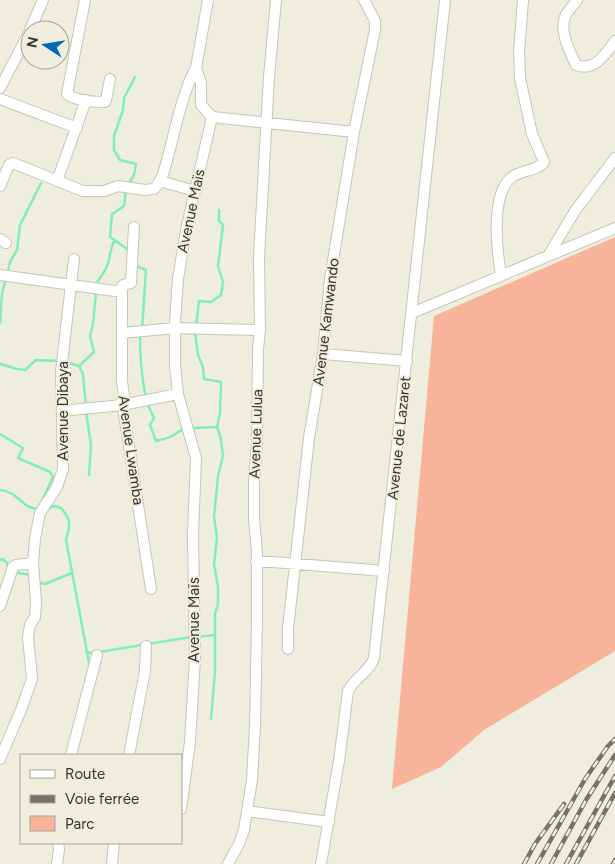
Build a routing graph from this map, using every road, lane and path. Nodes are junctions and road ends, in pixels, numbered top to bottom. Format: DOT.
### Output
graph roads {
  1 [pos="43,0"];
  2 [pos="85,0"];
  3 [pos="208,0"];
  4 [pos="276,0"];
  5 [pos="364,0"];
  6 [pos="445,0"];
  7 [pos="524,0"];
  8 [pos="576,0"];
  9 [pos="34,20"];
  10 [pos="612,45"];
  11 [pos="20,49"];
  12 [pos="196,68"];
  13 [pos="110,79"];
  14 [pos="0,88"];
  15 [pos="0,99"];
  16 [pos="86,100"];
  17 [pos="212,117"];
  18 [pos="266,121"];
  19 [pos="77,128"];
  20 [pos="354,132"];
  21 [pos="615,158"];
  22 [pos="57,181"];
  23 [pos="160,181"];
  24 [pos="0,186"];
  25 [pos="195,190"];
  26 [pos="134,227"];
  27 [pos="615,228"];
  28 [pos="547,256"];
  29 [pos="74,259"];
  30 [pos="0,275"];
  31 [pos="501,275"];
  32 [pos="71,285"];
  33 [pos="122,292"];
  34 [pos="412,313"];
  35 [pos="175,328"];
  36 [pos="260,330"];
  37 [pos="122,333"];
  38 [pos="323,354"];
  39 [pos="407,361"];
  40 [pos="178,394"];
  41 [pos="122,405"];
  42 [pos="62,411"];
  43 [pos="256,562"];
  44 [pos="32,563"];
  45 [pos="295,565"];
  46 [pos="384,571"];
  47 [pos="151,589"];
  48 [pos="0,606"];
  49 [pos="146,646"];
  50 [pos="288,649"];
  51 [pos="97,655"];
  52 [pos="71,754"];
  53 [pos="129,754"];
  54 [pos="0,759"];
  55 [pos="182,802"];
  56 [pos="247,811"];
  57 [pos="329,822"];
  58 [pos="58,844"];
  59 [pos="114,844"];
  60 [pos="57,864"];
  61 [pos="112,864"];
  62 [pos="228,864"];
  63 [pos="321,864"];
  1 -- 9 [label="street"];
  2 -- 16 [label="street"];
  3 -- 12 [label="street"];
  4 -- 18 [label="street, Avenue Lulua"];
  5 -- 20 [label="street, Avenue Kamwando"];
  6 -- 34 [label="street, Avenue de Lazaret"];
  7 -- 31 [label="street"];
  8 -- 10 [label="street"];
  11 -- 14 [label="street"];
  12 -- 17 [label="street"];
  12 -- 23 [label="street"];
  13 -- 16 [label="street"];
  15 -- 19 [label="street"];
  16 -- 19 [label="street"];
  17 -- 18 [label="street"];
  17 -- 25 [label="street, Avenue Maïs"];
  18 -- 20 [label="street"];
  18 -- 36 [label="street, Avenue Lulua"];
  19 -- 22 [label="street"];
  20 -- 38 [label="street, Avenue Kamwando"];
  21 -- 28 [label="street"];
  22 -- 23 [label="street"];
  22 -- 24 [label="street"];
  23 -- 25 [label="street"];
  25 -- 35 [label="street, Avenue Maïs"];
  26 -- 33 [label="street, Avenue Lwamba"];
  27 -- 28 [label="street"];
  28 -- 31 [label="street"];
  29 -- 32 [label="street, Avenue Dibaya"];
  30 -- 32 [label="street"];
  31 -- 34 [label="street"];
  32 -- 33 [label="street"];
  32 -- 42 [label="street, Avenue Dibaya"];
  33 -- 37 [label="street, Avenue Lwamba"];
  34 -- 39 [label="street, Avenue de Lazaret"];
  35 -- 36 [label="street"];
  35 -- 37 [label="street"];
  35 -- 40 [label="street, Avenue Maïs"];
  36 -- 43 [label="street, Avenue Lulua"];
  37 -- 41 [label="street, Avenue Lwamba"];
  38 -- 39 [label="street"];
  38 -- 45 [label="street, Avenue Kamwando"];
  39 -- 46 [label="street, Avenue de Lazaret"];
  40 -- 41 [label="street"];
  40 -- 55 [label="street, Avenue Maïs"];
  41 -- 42 [label="street"];
  41 -- 47 [label="street, Avenue Lwamba"];
  42 -- 44 [label="street, Avenue Dibaya"];
  43 -- 45 [label="street"];
  43 -- 56 [label="street, Avenue Lulua"];
  44 -- 48 [label="street"];
  44 -- 54 [label="street, Avenue Dibaya"];
  45 -- 46 [label="street"];
  45 -- 50 [label="street, Avenue Kamwando"];
  46 -- 57 [label="street, Avenue de Lazaret"];
  49 -- 53 [label="street"];
  51 -- 52 [label="street"];
  56 -- 57 [label="street"];
  56 -- 62 [label="street, Avenue Lulua"];
  57 -- 63 [label="street, Avenue de Lazaret"];
  58 -- 60 [label="street"];
  59 -- 61 [label="street"];
}
